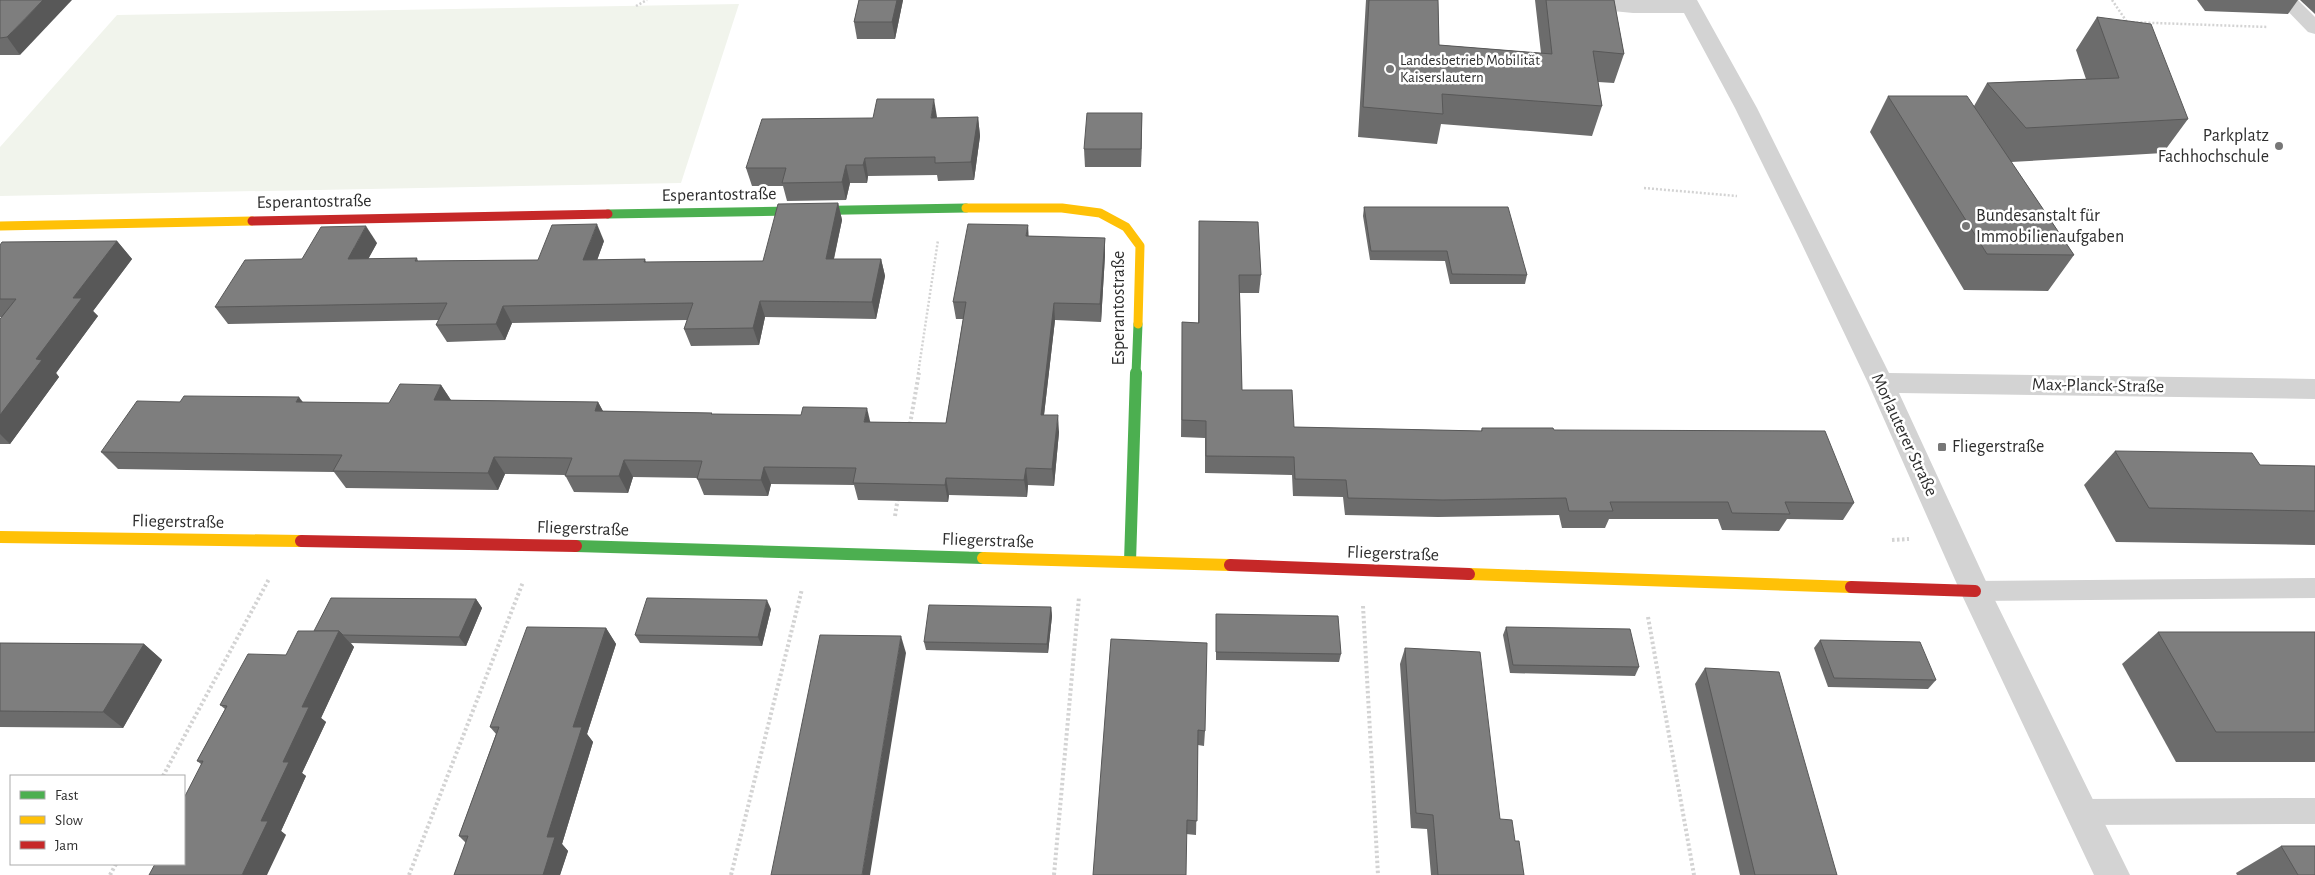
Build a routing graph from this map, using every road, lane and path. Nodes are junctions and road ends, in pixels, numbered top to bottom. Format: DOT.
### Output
graph roads {
  1 [pos="647,0"];
  2 [pos="1562,0"];
  3 [pos="2112,0"];
  4 [pos="2287,0"];
  5 [pos="1689,3"];
  6 [pos="636,6"];
  7 [pos="2276,27"];
  8 [pos="2315,28"];
  9 [pos="1644,188"];
  10 [pos="1737,196"];
  11 [pos="0,226"];
  12 [pos="937,246"];
  13 [pos="1880,383"];
  14 [pos="2315,389"];
  15 [pos="910,426"];
  16 [pos="900,489"];
  17 [pos="895,516"];
  18 [pos="0,537"];
  19 [pos="1130,562"];
  20 [pos="272,573"];
  21 [pos="524,579"];
  22 [pos="804,580"];
  23 [pos="1080,588"];
  24 [pos="2315,588"];
  25 [pos="1975,591"];
  26 [pos="1362,598"];
  27 [pos="1648,614"];
  28 [pos="164,775"];
  29 [pos="2315,811"];
  30 [pos="2081,812"];
  31 [pos="409,875"];
  32 [pos="731,875"];
  33 [pos="1054,875"];
  34 [pos="1378,875"];
  35 [pos="1694,875"];
  36 [pos="2112,875"];
  1 -- 6 [label="path"];
  2 -- 5 [label="street"];
  3 -- 7 [label="path"];
  4 -- 8 [label="street"];
  5 -- 13 [label="street, Morlauterer Straße"];
  9 -- 10 [label="path"];
  11 -- 19 [label="street, Esperantostraße"];
  12 -- 15 [label="path"];
  13 -- 14 [label="street, Max-Planck-Straße"];
  13 -- 25 [label="street, Morlauterer Straße"];
  16 -- 17 [label="path"];
  18 -- 19 [label="street, Fliegerstraße"];
  19 -- 25 [label="street, Fliegerstraße"];
  20 -- 28 [label="path"];
  21 -- 31 [label="path"];
  22 -- 32 [label="path"];
  23 -- 33 [label="path"];
  24 -- 25 [label="lane"];
  25 -- 30 [label="street, Morlauterer Straße"];
  26 -- 34 [label="path"];
  27 -- 35 [label="path"];
  29 -- 30 [label="lane"];
  30 -- 36 [label="street, Morlauterer Straße"];
}
